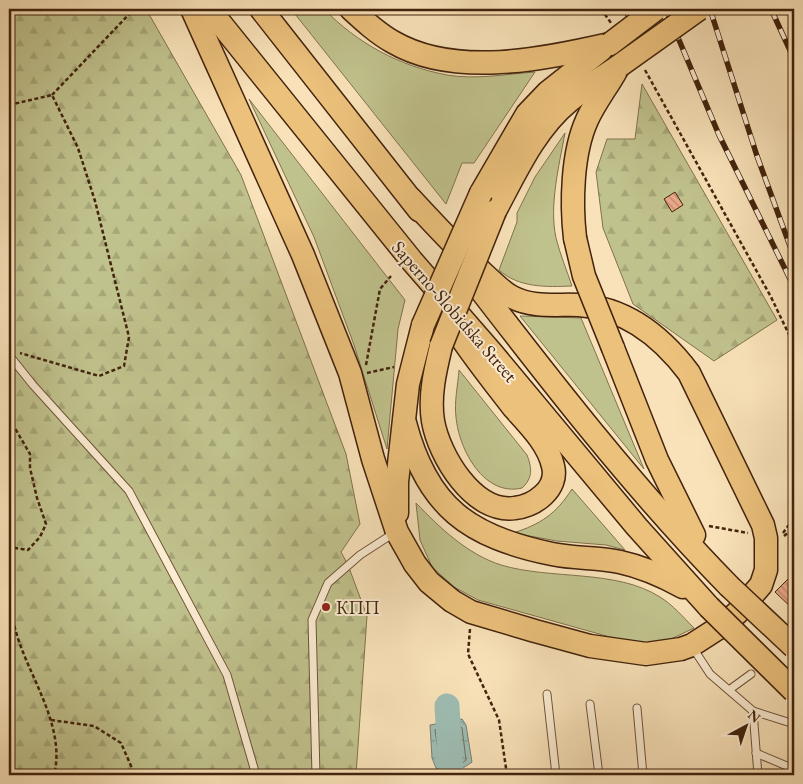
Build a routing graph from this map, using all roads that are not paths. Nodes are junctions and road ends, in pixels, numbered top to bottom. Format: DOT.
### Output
graph roads {
  1 [pos="192,9"];
  2 [pos="209,9"];
  3 [pos="261,9"];
  4 [pos="351,9"];
  5 [pos="656,9"];
  6 [pos="699,9"];
  7 [pos="611,34"];
  8 [pos="619,66"];
  9 [pos="410,200"];
  10 [pos="412,262"];
  11 [pos="9,354"];
  12 [pos="405,423"];
  13 [pos="426,480"];
  14 [pos="397,482"];
  15 [pos="397,532"];
  16 [pos="709,564"];
  17 [pos="704,602"];
  18 [pos="692,645"];
  19 [pos="794,647"];
  20 [pos="751,674"];
  21 [pos="729,690"];
  22 [pos="794,691"];
  23 [pos="547,694"];
  24 [pos="590,704"];
  25 [pos="636,708"];
  26 [pos="753,711"];
  27 [pos="794,724"];
  28 [pos="756,753"];
  29 [pos="794,769"];
  30 [pos="256,775"];
  31 [pos="316,775"];
  32 [pos="556,775"];
  33 [pos="598,775"];
  34 [pos="643,775"];
  35 [pos="758,775"];
  1 -- 15 [label="main road"];
  2 -- 10 [label="main road, Saperno-Slobidska Street"];
  3 -- 9 [label="main road, Saperno-Slobidska Street"];
  4 -- 7 [label="main road"];
  5 -- 7 [label="main road, bridge"];
  6 -- 8 [label="main road, bridge"];
  7 -- 12 [label="main road, bridge"];
  8 -- 10 [label="main road, bridge"];
  8 -- 16 [label="main road, bridge"];
  9 -- 16 [label="main road, Saperno-Slobidska Street"];
  9 -- 18 [label="main road"];
  10 -- 17 [label="main road, Saperno-Slobidska Street"];
  11 -- 30 [label="lane"];
  12 -- 13 [label="main road"];
  12 -- 14 [label="main road"];
  13 -- 14 [label="main road"];
  13 -- 17 [label="main road"];
  14 -- 15 [label="main road"];
  15 -- 18 [label="main road"];
  15 -- 31 [label="lane"];
  16 -- 19 [label="main road, Saperno-Slobidska Street, bridge"];
  17 -- 22 [label="main road, bridge"];
  18 -- 21 [label="lane"];
  20 -- 21 [label="lane"];
  21 -- 26 [label="lane"];
  23 -- 32 [label="lane"];
  24 -- 33 [label="lane"];
  25 -- 34 [label="lane"];
  26 -- 27 [label="lane"];
  26 -- 28 [label="lane"];
  28 -- 29 [label="lane"];
  28 -- 35 [label="lane"];
}
